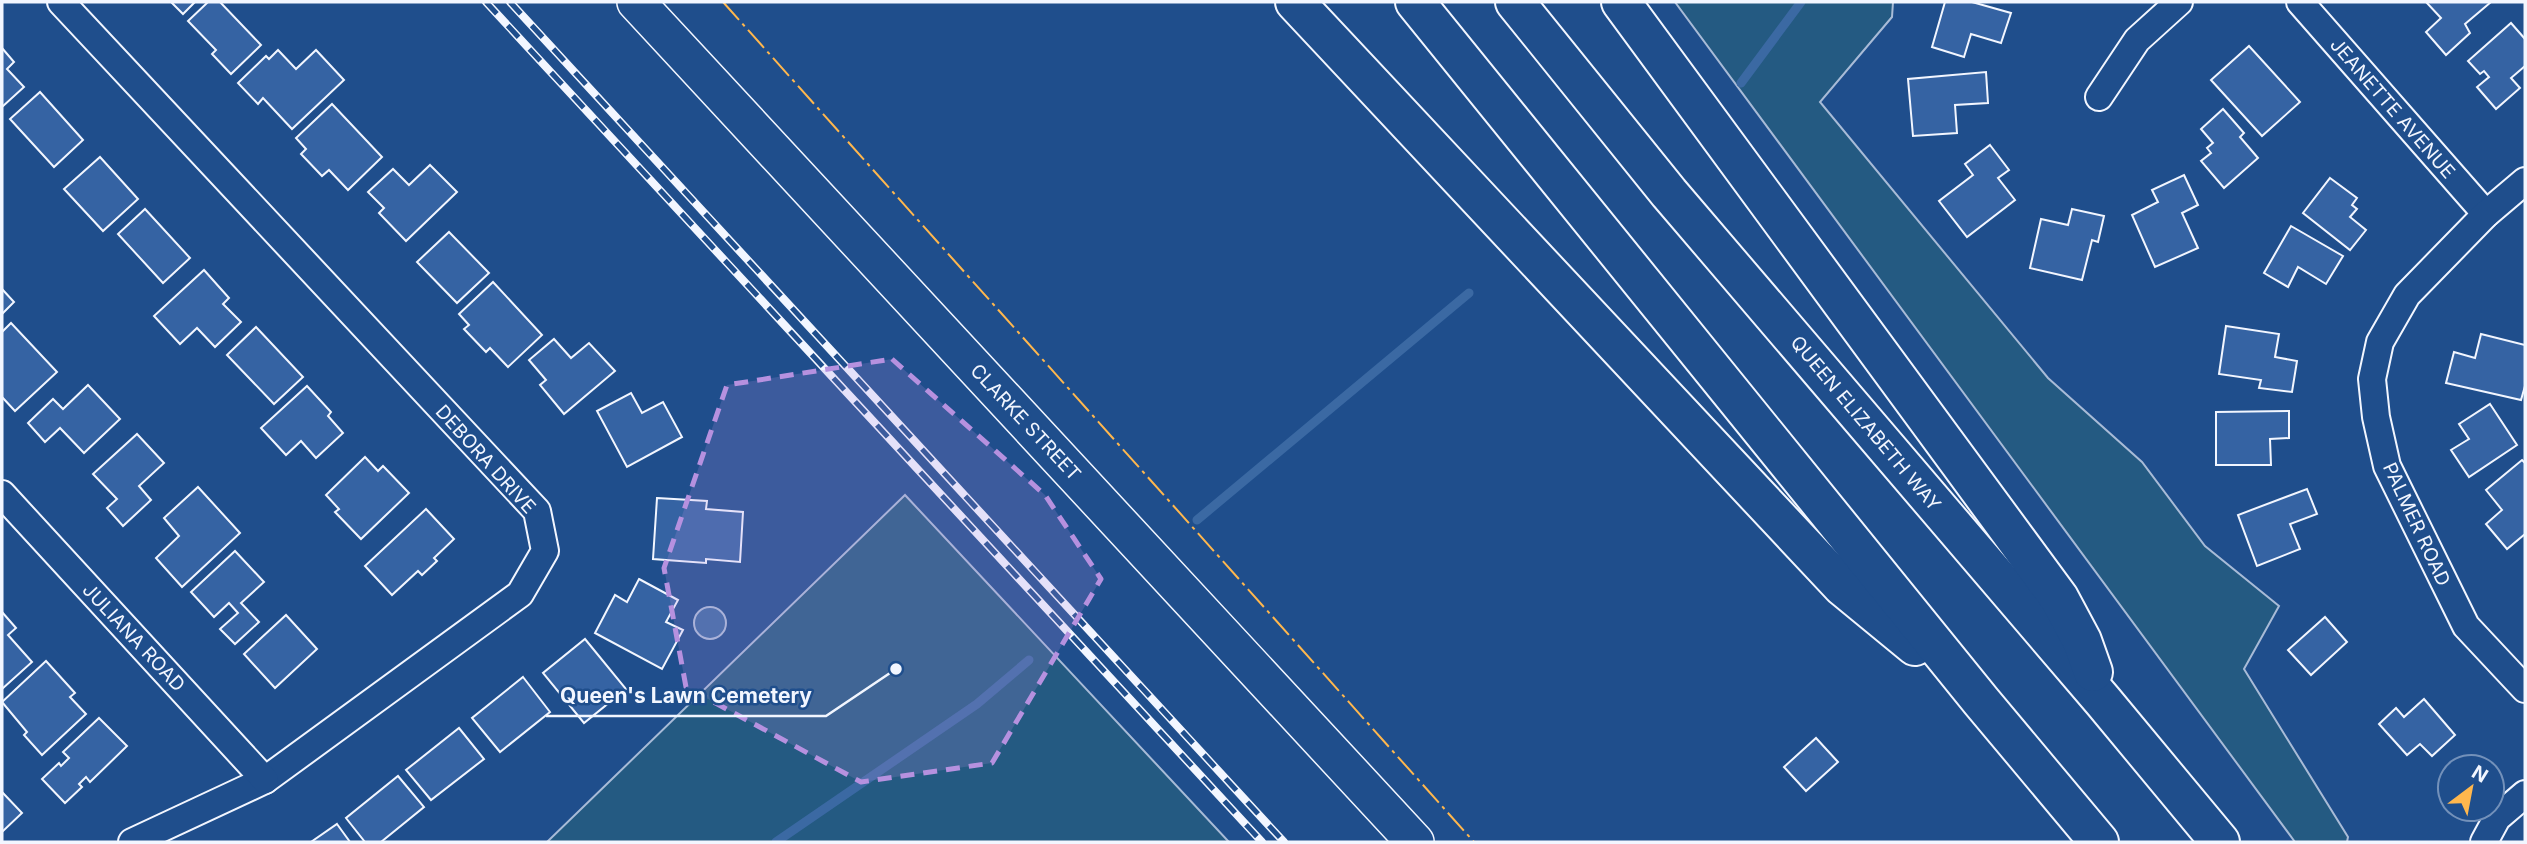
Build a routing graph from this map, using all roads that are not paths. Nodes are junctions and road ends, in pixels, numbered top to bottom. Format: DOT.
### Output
graph roads {
  1 [pos="61,2"];
  2 [pos="636,2"];
  3 [pos="1295,2"];
  4 [pos="1415,2"];
  5 [pos="1515,2"];
  6 [pos="1621,2"];
  7 [pos="2179,2"];
  8 [pos="2300,2"];
  9 [pos="2099,97"];
  10 [pos="2525,181"];
  11 [pos="2486,214"];
  12 [pos="2,494"];
  13 [pos="2525,690"];
  14 [pos="1981,701"];
  15 [pos="2103,701"];
  16 [pos="265,780"];
  17 [pos="2525,794"];
  18 [pos="132,842"];
  19 [pos="1415,842"];
  20 [pos="2099,842"];
  21 [pos="2220,842"];
  22 [pos="2484,842"];
  1 -- 16 [label="street, DEBORA DRIVE"];
  2 -- 19 [label="street, CLARKE STREET"];
  3 -- 14 [label="highway"];
  4 -- 14 [label="highway"];
  5 -- 15 [label="highway, QUEEN ELIZABETH WAY"];
  6 -- 15 [label="highway"];
  7 -- 9 [label="street"];
  8 -- 11 [label="street, JEANETTE AVENUE"];
  10 -- 11 [label="street, PALMER ROAD"];
  11 -- 13 [label="street, PALMER ROAD"];
  12 -- 16 [label="street, JULIANA ROAD"];
  14 -- 20 [label="highway"];
  15 -- 21 [label="highway, QUEEN ELIZABETH WAY"];
  16 -- 18 [label="street, DEBORA DRIVE"];
  17 -- 22 [label="street"];
}
